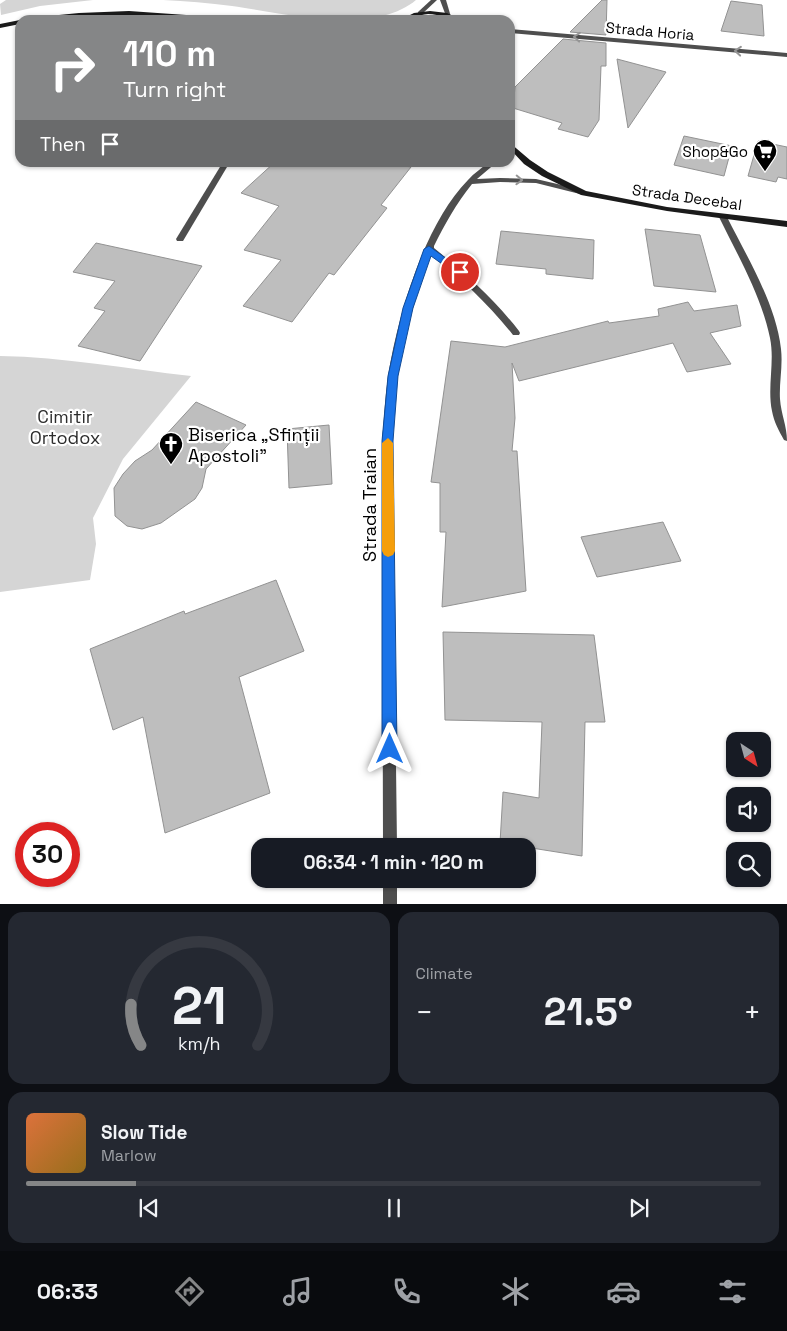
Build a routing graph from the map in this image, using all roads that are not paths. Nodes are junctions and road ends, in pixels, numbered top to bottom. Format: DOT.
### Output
graph roads {
  1 [pos="434,0"];
  2 [pos="443,0"];
  3 [pos="420,14"];
  4 [pos="73,15"];
  5 [pos="180,15"];
  6 [pos="417,15"];
  7 [pos="444,15"];
  8 [pos="449,15"];
  9 [pos="15,23"];
  10 [pos="0,26"];
  11 [pos="515,31"];
  12 [pos="787,55"];
  13 [pos="515,151"];
  14 [pos="224,167"];
  15 [pos="478,167"];
  16 [pos="488,167"];
  17 [pos="470,182"];
  18 [pos="584,193"];
  19 [pos="723,217"];
  20 [pos="787,224"];
  21 [pos="180,238"];
  22 [pos="429,249"];
  23 [pos="516,334"];
  24 [pos="787,437"];
  25 [pos="390,838"];
  26 [pos="390,888"];
  27 [pos="390,904"];
  1 -- 3 [label="street"];
  2 -- 8 [label="street"];
  3 -- 6 [label="main road"];
  3 -- 7 [label="main road"];
  4 -- 5 [label="main road"];
  9 -- 10 [label="main road"];
  12 -- 11 [label="street, Strada Horia, one-way"];
  13 -- 18 [label="main road, Strada Decebal"];
  14 -- 21 [label="street"];
  15 -- 17 [label="street"];
  16 -- 17 [label="street, Strada Traian"];
  17 -- 18 [label="street, Strada Decebal, one-way"];
  17 -- 22 [label="street, Strada Traian"];
  18 -- 19 [label="main road, Strada Decebal"];
  19 -- 20 [label="main road, Strada Decebal"];
  19 -- 24 [label="street"];
  22 -- 23 [label="street"];
  22 -- 25 [label="street, Strada Traian"];
  26 -- 27 [label="street"];
}
